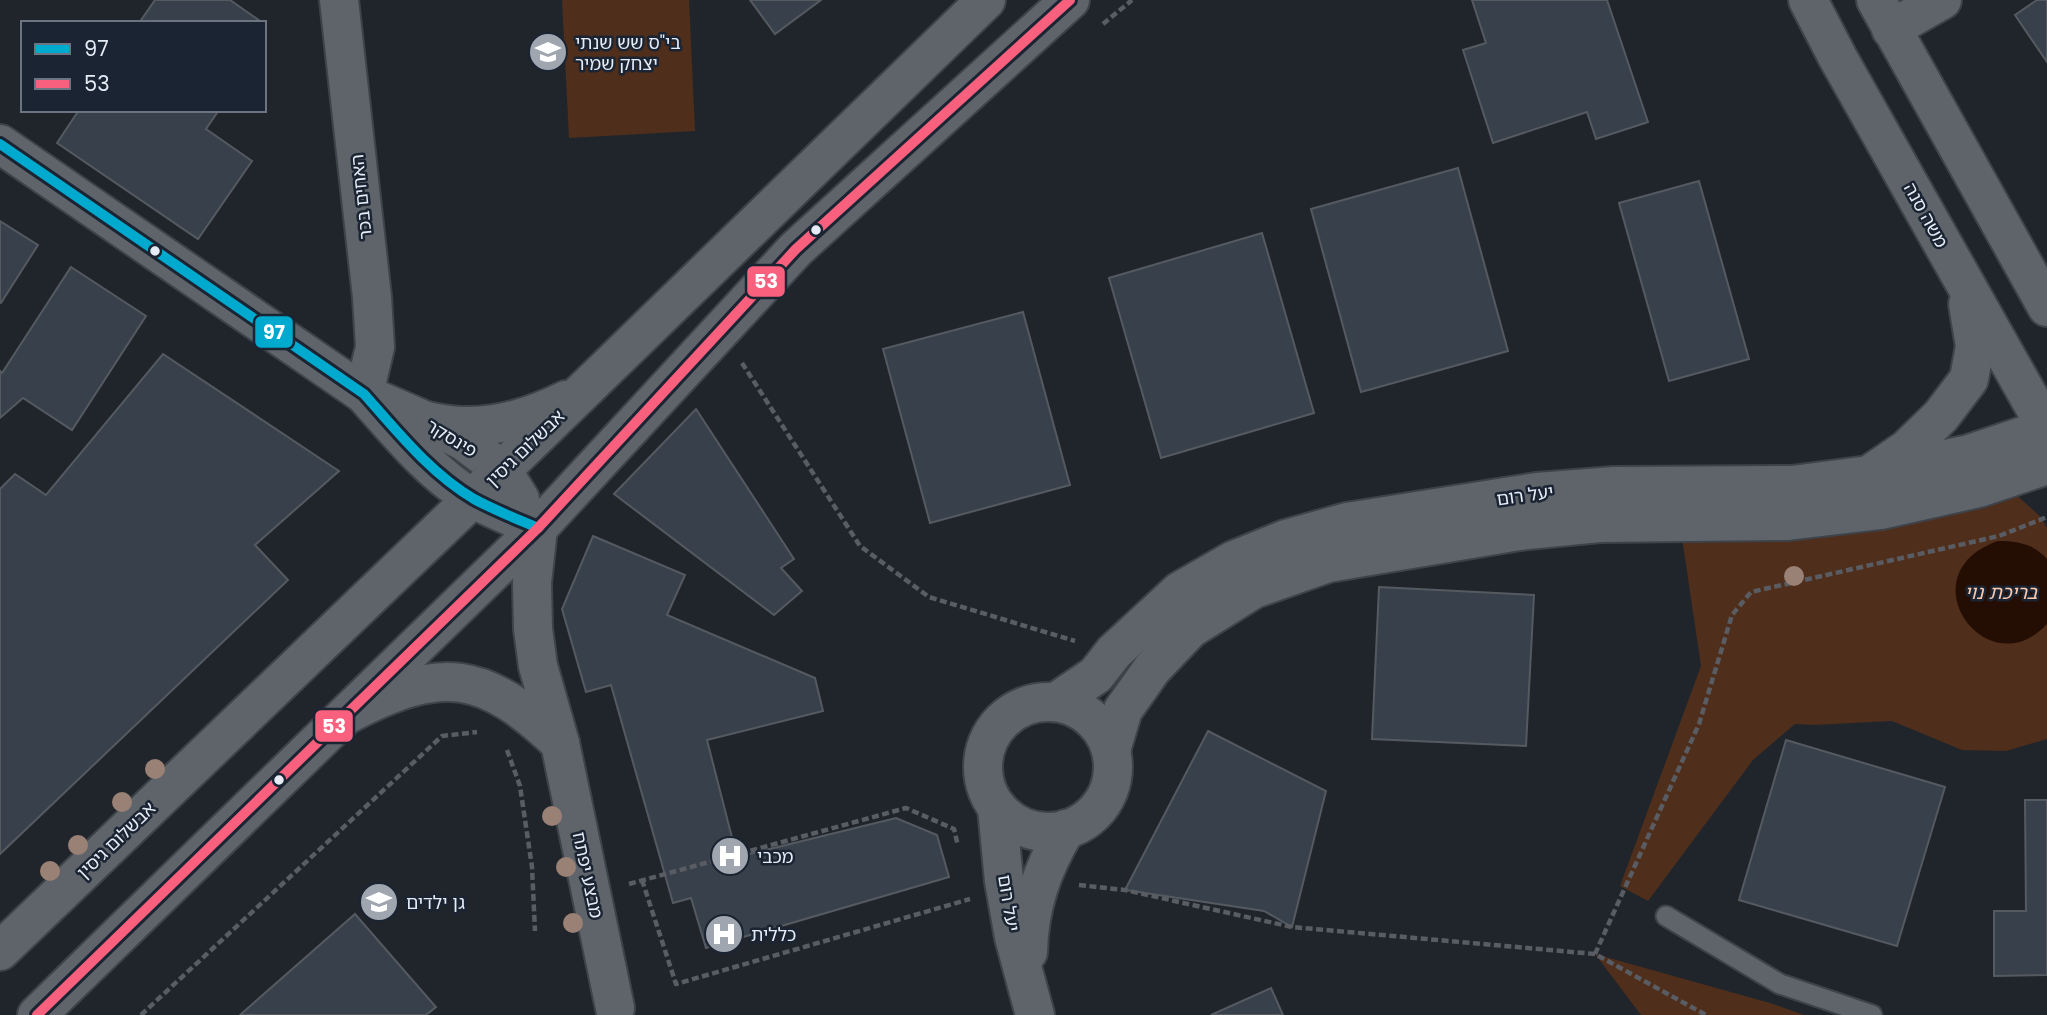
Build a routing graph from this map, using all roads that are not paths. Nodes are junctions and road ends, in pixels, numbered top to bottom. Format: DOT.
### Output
graph roads {
  1 [pos="339,0"];
  2 [pos="986,0"];
  3 [pos="1070,0"];
  4 [pos="1808,0"];
  5 [pos="1942,0"];
  6 [pos="1883,15"];
  7 [pos="0,144"];
  8 [pos="1958,272"];
  9 [pos="2047,307"];
  10 [pos="583,391"];
  11 [pos="364,394"];
  12 [pos="426,421"];
  13 [pos="2047,437"];
  14 [pos="502,470"];
  15 [pos="1869,475"];
  16 [pos="473,498"];
  17 [pos="538,528"];
  18 [pos="1056,702"];
  19 [pos="344,716"];
  20 [pos="560,743"];
  21 [pos="1111,750"];
  22 [pos="997,808"];
  23 [pos="1066,830"];
  24 [pos="1666,916"];
  25 [pos="0,951"];
  26 [pos="1032,1006"];
  27 [pos="612,1013"];
  28 [pos="37,1015"];
  29 [pos="1872,1015"];
  1 -- 11 [label="street, האחים בכר"];
  2 -- 10 [label="street, אבשלום גיסין"];
  3 -- 17 [label="street"];
  4 -- 8 [label="street, משה סנה"];
  5 -- 6 [label="street"];
  6 -- 9 [label="street"];
  7 -- 11 [label="street, פינסקר"];
  8 -- 13 [label="street, משה סנה"];
  8 -- 15 [label="street"];
  10 -- 12 [label="street"];
  10 -- 14 [label="street, אבשלום גיסין"];
  11 -- 12 [label="street, פינסקר"];
  11 -- 16 [label="street, פינסקר"];
  12 -- 14 [label="street, פינסקר"];
  13 -- 15 [label="street, יעל רום"];
  13 -- 21 [label="street, יעל רום"];
  14 -- 16 [label="street, אבשלום גיסין"];
  14 -- 17 [label="street, פינסקר"];
  15 -- 18 [label="street, יעל רום"];
  16 -- 17 [label="street, פינסקר"];
  16 -- 25 [label="street, אבשלום גיסין"];
  17 -- 19 [label="street"];
  17 -- 20 [label="street, מבצע יפתח"];
  18 -- 21 [label="street"];
  18 -- 22 [label="street"];
  19 -- 20 [label="street"];
  19 -- 28 [label="street"];
  20 -- 27 [label="street, מבצע יפתח"];
  21 -- 23 [label="street"];
  22 -- 23 [label="street"];
  22 -- 26 [label="street, יעל רום"];
  23 -- 26 [label="street, יעל רום"];
  24 -- 29 [label="lane"];
}
